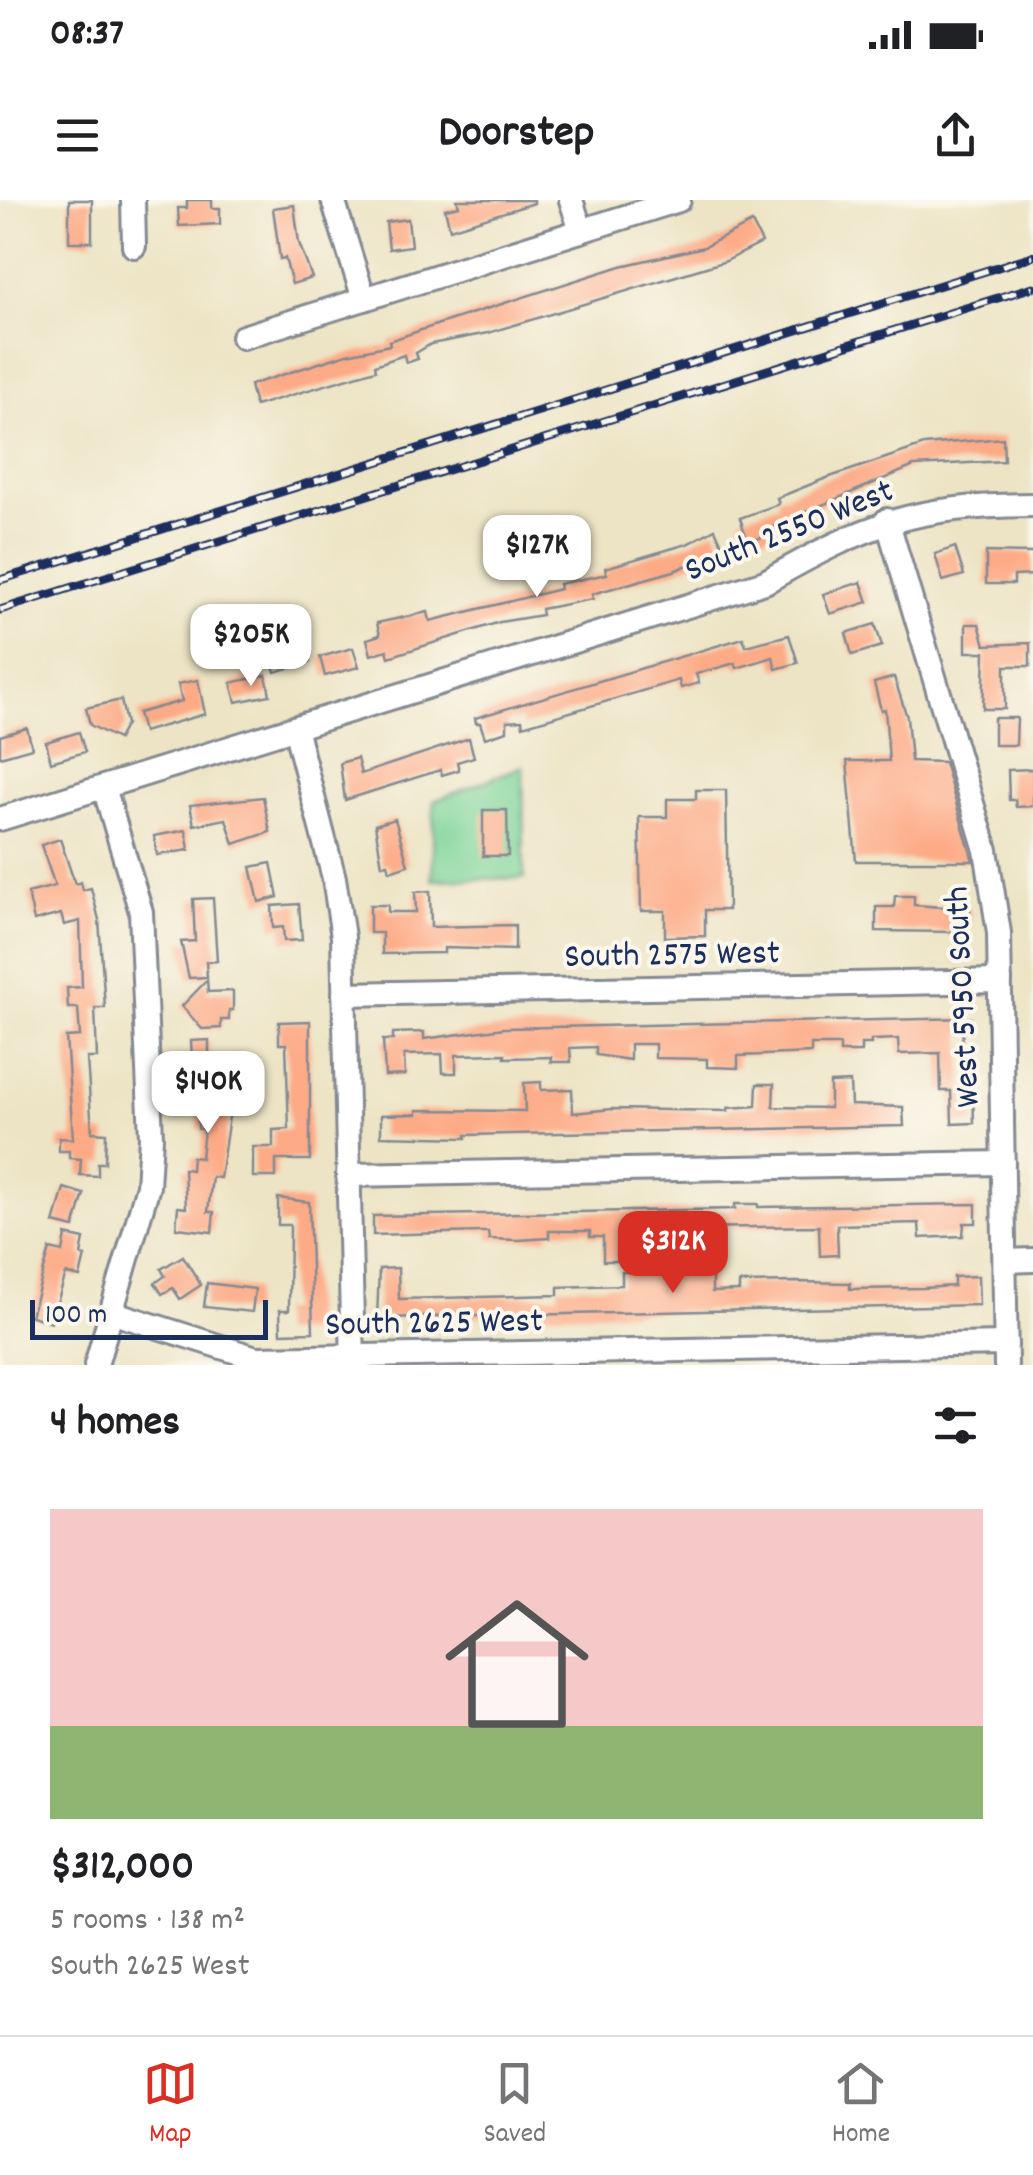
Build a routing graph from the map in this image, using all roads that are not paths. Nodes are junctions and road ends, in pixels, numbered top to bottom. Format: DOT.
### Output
graph roads {
  1 [pos="133,200"];
  2 [pos="333,200"];
  3 [pos="571,200"];
  4 [pos="679,200"];
  5 [pos="581,231"];
  6 [pos="134,246"];
  7 [pos="364,299"];
  8 [pos="242,337"];
  9 [pos="1033,506"];
  10 [pos="887,520"];
  11 [pos="294,728"];
  12 [pos="104,787"];
  13 [pos="0,819"];
  14 [pos="1000,981"];
  15 [pos="344,994"];
  16 [pos="1003,1163"];
  17 [pos="348,1174"];
  18 [pos="1033,1260"];
  19 [pos="1004,1261"];
  20 [pos="112,1312"];
  21 [pos="1006,1354"];
  22 [pos="352,1360"];
  23 [pos="96,1365"];
  1 -- 6 [label="street"];
  2 -- 7 [label="street"];
  3 -- 5 [label="street"];
  4 -- 5 [label="street"];
  5 -- 7 [label="street"];
  7 -- 8 [label="street"];
  9 -- 10 [label="street, South 2550 West"];
  10 -- 11 [label="street, South 2550 West"];
  10 -- 14 [label="street, West 5950 South"];
  11 -- 12 [label="street, South 2550 West"];
  11 -- 15 [label="street"];
  12 -- 13 [label="street, South 2550 West"];
  12 -- 20 [label="street"];
  14 -- 15 [label="street, South 2575 West"];
  14 -- 16 [label="street, West 5950 South"];
  15 -- 17 [label="street"];
  16 -- 17 [label="street"];
  16 -- 19 [label="street, West 5950 South"];
  17 -- 22 [label="street"];
  18 -- 19 [label="street"];
  19 -- 21 [label="street, West 5950 South"];
  20 -- 22 [label="street, South 2625 West"];
  20 -- 23 [label="street"];
  21 -- 22 [label="street, South 2625 West"];
}
